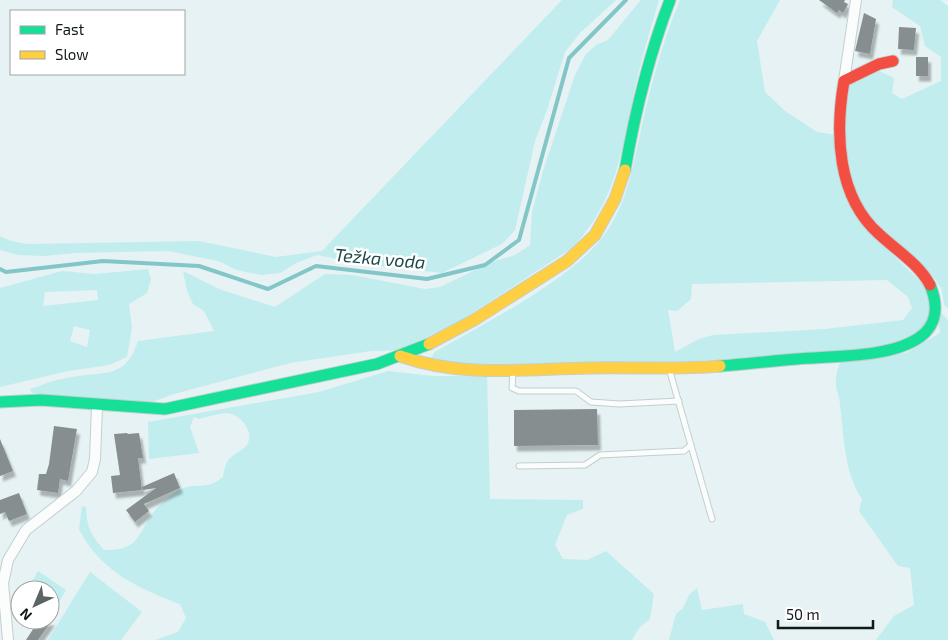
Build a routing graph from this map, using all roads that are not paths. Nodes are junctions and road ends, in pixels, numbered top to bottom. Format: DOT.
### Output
graph roads {
  1 [pos="670,0"];
  2 [pos="856,0"];
  3 [pos="893,61"];
  4 [pos="844,81"];
  5 [pos="400,356"];
  6 [pos="669,369"];
  7 [pos="513,371"];
  8 [pos="679,401"];
  9 [pos="0,402"];
  10 [pos="97,407"];
  11 [pos="691,445"];
  12 [pos="519,466"];
  13 [pos="712,519"];
  14 [pos="4,559"];
  15 [pos="8,640"];
  1 -- 5 [label="main road"];
  2 -- 4 [label="street"];
  3 -- 4 [label="main road"];
  4 -- 6 [label="main road"];
  5 -- 7 [label="main road"];
  5 -- 10 [label="main road"];
  6 -- 7 [label="main road"];
  6 -- 8 [label="lane"];
  7 -- 8 [label="lane"];
  8 -- 11 [label="lane"];
  9 -- 10 [label="main road"];
  10 -- 14 [label="street"];
  11 -- 12 [label="lane"];
  11 -- 13 [label="lane"];
  14 -- 15 [label="street"];
}
